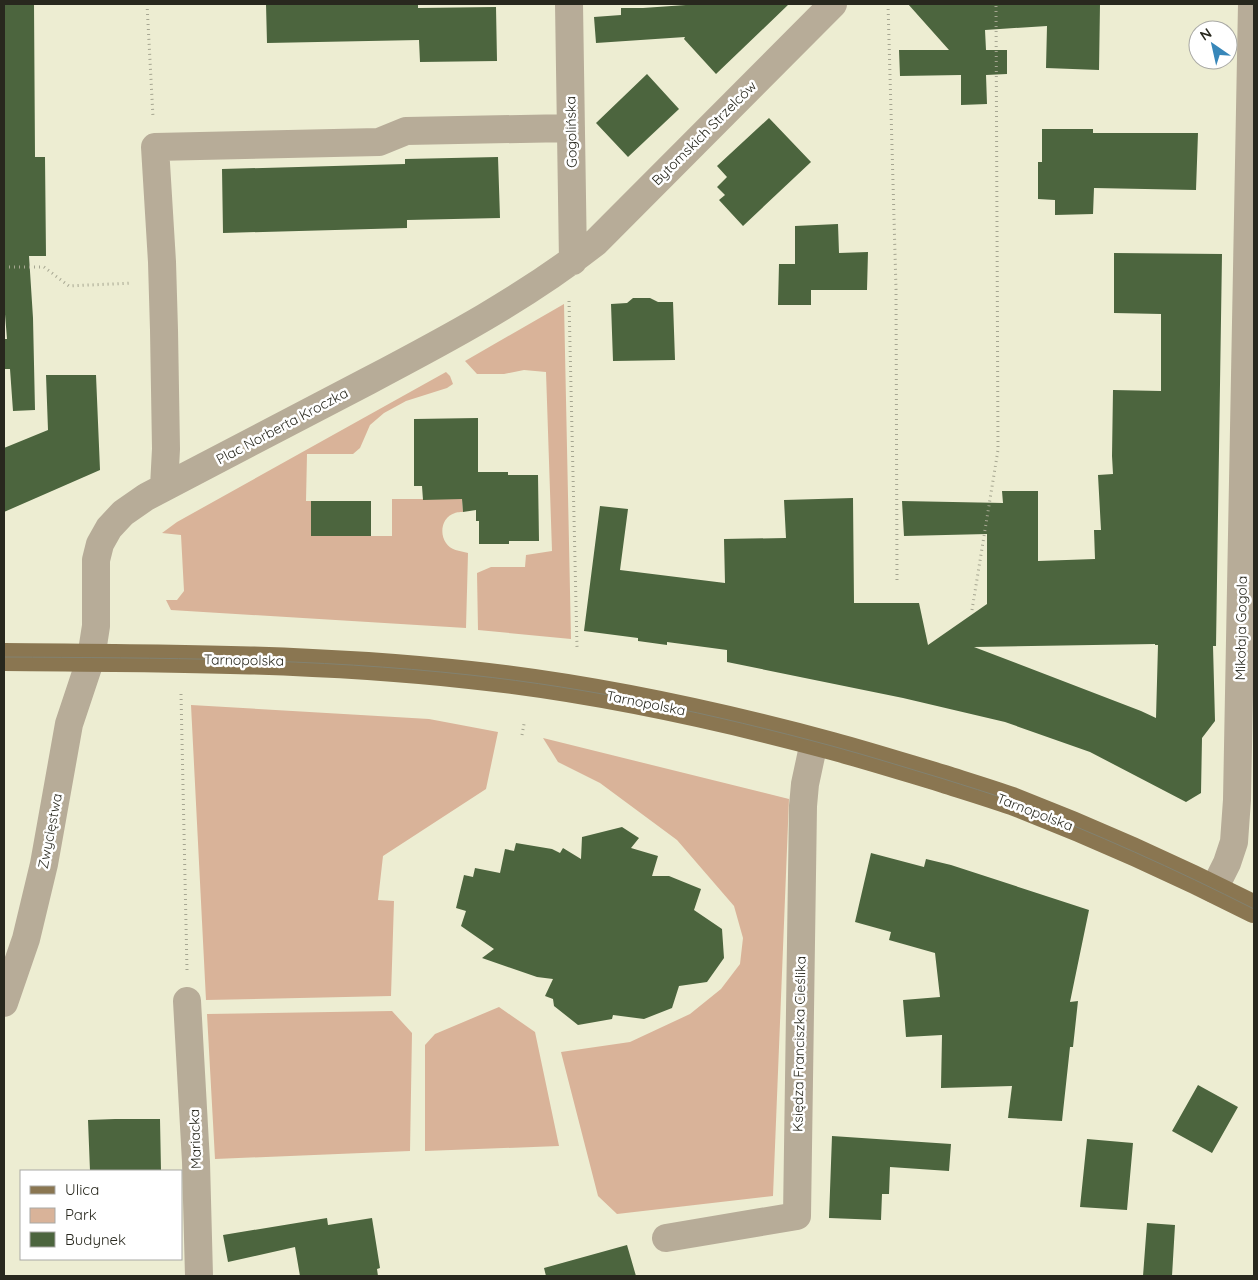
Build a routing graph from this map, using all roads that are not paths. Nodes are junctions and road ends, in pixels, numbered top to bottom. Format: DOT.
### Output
graph roads {
  1 [pos="570,4"];
  2 [pos="833,4"];
  3 [pos="1252,4"];
  4 [pos="571,128"];
  5 [pos="573,261"];
  6 [pos="164,487"];
  7 [pos="4,657"];
  8 [pos="92,658"];
  9 [pos="814,742"];
  10 [pos="1214,889"];
  11 [pos="1254,909"];
  12 [pos="187,1001"];
  13 [pos="4,1003"];
  14 [pos="666,1238"];
  15 [pos="199,1276"];
  1 -- 4 [label="street, Gogolińska"];
  2 -- 5 [label="street, Bytomskich Strzelców"];
  3 -- 10 [label="street, Mikołaja Gogola"];
  4 -- 5 [label="street, Gogolińska"];
  4 -- 6 [label="street"];
  5 -- 6 [label="street, Plac Norberta Kroczka"];
  6 -- 8 [label="street, Plac Norberta Kroczka"];
  7 -- 8 [label="main road, Tarnopolska"];
  8 -- 9 [label="main road, Tarnopolska"];
  8 -- 13 [label="street, Zwycięstwa"];
  9 -- 10 [label="main road, Tarnopolska"];
  9 -- 14 [label="street, Księdza Franciszka Cieślika"];
  10 -- 11 [label="main road, Tarnopolska"];
  12 -- 15 [label="street, Mariacka"];
}
